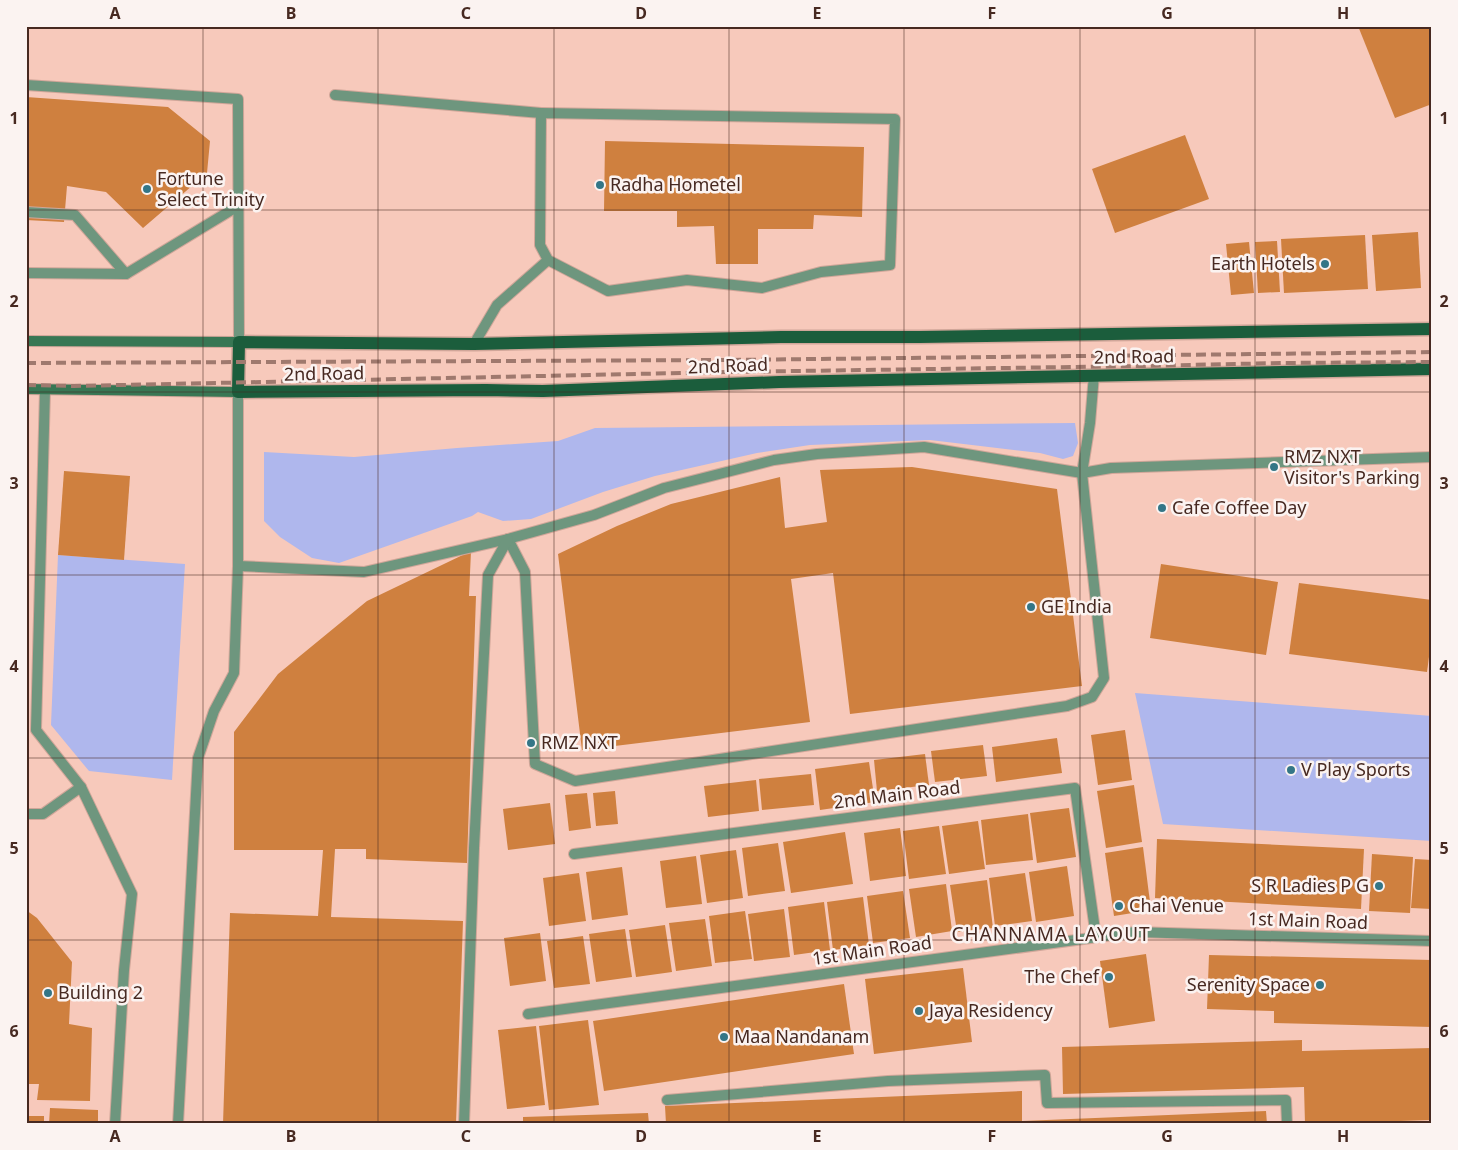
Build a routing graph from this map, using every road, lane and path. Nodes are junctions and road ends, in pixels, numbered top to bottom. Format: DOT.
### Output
graph roads {
  1 [pos="26,85"];
  2 [pos="336,95"];
  3 [pos="540,113"];
  4 [pos="238,206"];
  5 [pos="26,212"];
  6 [pos="548,260"];
  7 [pos="26,273"];
  8 [pos="126,274"];
  9 [pos="1432,329"];
  10 [pos="26,341"];
  11 [pos="239,342"];
  12 [pos="474,344"];
  13 [pos="1432,369"];
  14 [pos="1094,375"];
  15 [pos="26,389"];
  16 [pos="45,390"];
  17 [pos="238,392"];
  18 [pos="1432,457"];
  19 [pos="1082,473"];
  20 [pos="508,538"];
  21 [pos="238,566"];
  22 [pos="81,787"];
  23 [pos="26,814"];
  24 [pos="574,854"];
  25 [pos="1096,937"];
  26 [pos="1432,941"];
  27 [pos="528,1014"];
  28 [pos="667,1100"];
  29 [pos="115,1124"];
  30 [pos="178,1124"];
  31 [pos="464,1124"];
  32 [pos="1287,1124"];
  1 -- 4 [label="street"];
  2 -- 3 [label="street"];
  3 -- 6 [label="street"];
  3 -- 6 [label="street"];
  4 -- 8 [label="street"];
  4 -- 11 [label="street"];
  5 -- 8 [label="street"];
  6 -- 12 [label="street"];
  7 -- 8 [label="street"];
  9 -- 12 [label="main road, 2nd Road"];
  10 -- 11 [label="main road, 2nd Road"];
  11 -- 12 [label="main road, 2nd Road"];
  11 -- 17 [label="main road"];
  13 -- 14 [label="main road, 2nd Road"];
  14 -- 17 [label="main road, 2nd Road"];
  14 -- 19 [label="street"];
  15 -- 16 [label="main road, 2nd Road"];
  16 -- 17 [label="main road, 2nd Road"];
  16 -- 22 [label="street"];
  17 -- 21 [label="street"];
  18 -- 19 [label="street"];
  19 -- 20 [label="street"];
  19 -- 20 [label="street"];
  20 -- 21 [label="street"];
  20 -- 31 [label="street"];
  21 -- 30 [label="street"];
  22 -- 23 [label="street"];
  22 -- 29 [label="street"];
  24 -- 25 [label="street, 2nd Main Road"];
  25 -- 26 [label="street, 1st Main Road"];
  25 -- 27 [label="street, 1st Main Road"];
  28 -- 32 [label="street"];
}
